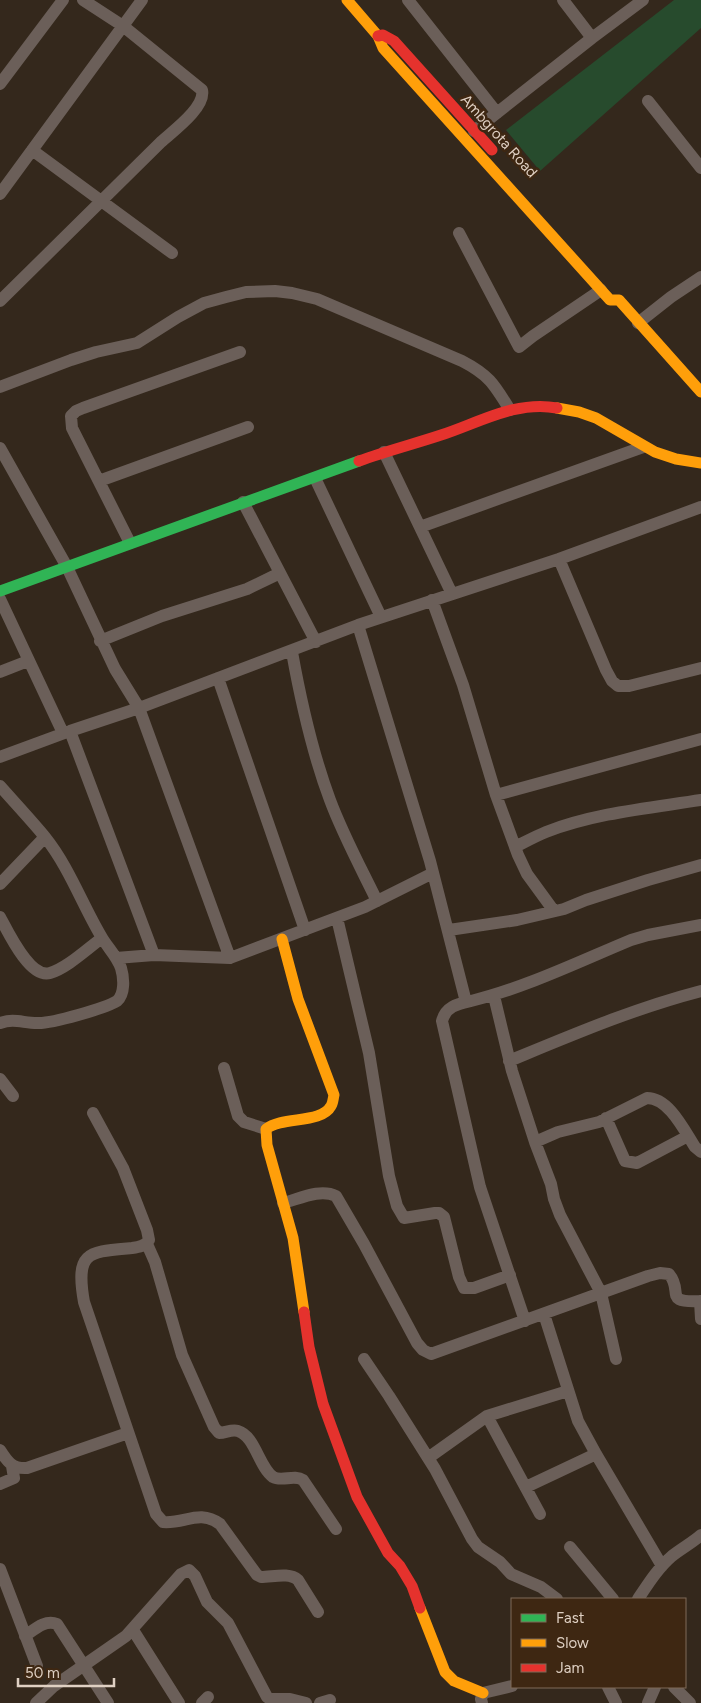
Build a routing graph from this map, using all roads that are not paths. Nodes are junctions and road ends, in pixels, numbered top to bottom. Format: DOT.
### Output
graph roads {
  1 [pos="63,0"];
  2 [pos="83,0"];
  3 [pos="142,0"];
  4 [pos="408,0"];
  5 [pos="563,0"];
  6 [pos="643,0"];
  7 [pos="352,1"];
  8 [pos="123,26"];
  9 [pos="378,36"];
  10 [pos="592,38"];
  11 [pos="0,84"];
  12 [pos="648,100"];
  13 [pos="497,113"];
  14 [pos="474,131"];
  15 [pos="32,150"];
  16 [pos="500,160"];
  17 [pos="701,168"];
  18 [pos="0,194"];
  19 [pos="102,201"];
  20 [pos="459,234"];
  21 [pos="172,253"];
  22 [pos="701,277"];
  23 [pos="601,290"];
  24 [pos="0,301"];
  25 [pos="638,324"];
  26 [pos="240,352"];
  27 [pos="0,387"];
  28 [pos="701,392"];
  29 [pos="510,410"];
  30 [pos="248,427"];
  31 [pos="643,447"];
  32 [pos="0,448"];
  33 [pos="384,452"];
  34 [pos="701,463"];
  35 [pos="315,478"];
  36 [pos="99,481"];
  37 [pos="243,502"];
  38 [pos="701,507"];
  39 [pos="420,527"];
  40 [pos="130,544"];
  41 [pos="559,559"];
  42 [pos="67,567"];
  43 [pos="280,573"];
  44 [pos="0,591"];
  45 [pos="452,594"];
  46 [pos="0,599"];
  47 [pos="432,600"];
  48 [pos="382,617"];
  49 [pos="358,625"];
  50 [pos="100,641"];
  51 [pos="316,642"];
  52 [pos="292,652"];
  53 [pos="28,661"];
  54 [pos="701,668"];
  55 [pos="0,672"];
  56 [pos="218,678"];
  57 [pos="139,708"];
  58 [pos="66,732"];
  59 [pos="701,739"];
  60 [pos="0,756"];
  61 [pos="0,786"];
  62 [pos="496,795"];
  63 [pos="701,800"];
  64 [pos="45,837"];
  65 [pos="515,847"];
  66 [pos="701,865"];
  67 [pos="433,873"];
  68 [pos="0,884"];
  69 [pos="377,901"];
  70 [pos="554,912"];
  71 [pos="0,918"];
  72 [pos="337,918"];
  73 [pos="701,925"];
  74 [pos="305,930"];
  75 [pos="449,930"];
  76 [pos="102,938"];
  77 [pos="282,939"];
  78 [pos="154,955"];
  79 [pos="116,958"];
  80 [pos="230,958"];
  81 [pos="701,991"];
  82 [pos="494,996"];
  83 [pos="466,1002"];
  84 [pos="0,1022"];
  85 [pos="509,1061"];
  86 [pos="224,1068"];
  87 [pos="0,1079"];
  88 [pos="13,1096"];
  89 [pos="93,1114"];
  90 [pos="606,1118"];
  91 [pos="266,1129"];
  92 [pos="688,1136"];
  93 [pos="535,1142"];
  94 [pos="701,1152"];
  95 [pos="283,1203"];
  96 [pos="147,1244"];
  97 [pos="510,1275"];
  98 [pos="601,1293"];
  99 [pos="701,1301"];
  100 [pos="544,1314"];
  101 [pos="701,1320"];
  102 [pos="526,1321"];
  103 [pos="616,1359"];
  104 [pos="364,1360"];
  105 [pos="568,1391"];
  106 [pos="487,1416"];
  107 [pos="128,1433"];
  108 [pos="0,1450"];
  109 [pos="596,1454"];
  110 [pos="428,1458"];
  111 [pos="12,1466"];
  112 [pos="0,1484"];
  113 [pos="526,1488"];
  114 [pos="540,1514"];
  115 [pos="336,1529"];
  116 [pos="701,1535"];
  117 [pos="570,1547"];
  118 [pos="662,1566"];
  119 [pos="0,1569"];
  120 [pos="556,1598"];
  121 [pos="612,1598"];
  122 [pos="639,1598"];
  123 [pos="318,1612"];
  124 [pos="132,1630"];
  125 [pos="25,1636"];
  126 [pos="37,1666"];
  127 [pos="82,1666"];
  128 [pos="511,1686"];
  129 [pos="608,1688"];
  130 [pos="655,1688"];
  131 [pos="675,1688"];
  132 [pos="482,1698"];
  133 [pos="38,1702"];
  134 [pos="108,1703"];
  135 [pos="179,1703"];
  136 [pos="306,1703"];
  137 [pos="616,1703"];
  138 [pos="648,1703"];
  139 [pos="690,1703"];
  1 -- 11 [label="street"];
  2 -- 8 [label="street"];
  3 -- 8 [label="street"];
  4 -- 13 [label="street"];
  5 -- 10 [label="street"];
  6 -- 10 [label="street"];
  7 -- 9 [label="street, Ambgrota Road"];
  8 -- 15 [label="street"];
  8 -- 19 [label="street"];
  9 -- 14 [label="street, Ambgrota Road"];
  9 -- 23 [label="street"];
  10 -- 13 [label="street"];
  12 -- 17 [label="street"];
  13 -- 14 [label="street"];
  14 -- 16 [label="street, Ambgrota Road"];
  15 -- 18 [label="street"];
  15 -- 19 [label="street"];
  19 -- 21 [label="street"];
  19 -- 24 [label="street"];
  20 -- 23 [label="street"];
  22 -- 25 [label="street"];
  23 -- 25 [label="street"];
  25 -- 28 [label="street"];
  26 -- 36 [label="street"];
  27 -- 29 [label="street"];
  29 -- 31 [label="street"];
  29 -- 33 [label="street"];
  30 -- 36 [label="street"];
  31 -- 34 [label="street"];
  31 -- 39 [label="street"];
  32 -- 42 [label="street"];
  33 -- 35 [label="street"];
  33 -- 39 [label="street"];
  35 -- 37 [label="street"];
  35 -- 48 [label="street"];
  36 -- 40 [label="street"];
  37 -- 40 [label="street"];
  37 -- 43 [label="street"];
  38 -- 41 [label="street"];
  39 -- 45 [label="street"];
  40 -- 42 [label="street"];
  41 -- 45 [label="street"];
  41 -- 54 [label="street"];
  42 -- 44 [label="street"];
  42 -- 50 [label="street"];
  43 -- 50 [label="street"];
  43 -- 51 [label="street"];
  45 -- 47 [label="street"];
  46 -- 53 [label="street"];
  47 -- 48 [label="street"];
  47 -- 62 [label="street"];
  48 -- 49 [label="street"];
  49 -- 51 [label="street"];
  49 -- 67 [label="street"];
  50 -- 57 [label="street"];
  51 -- 52 [label="street"];
  52 -- 56 [label="street"];
  52 -- 69 [label="street"];
  53 -- 55 [label="street"];
  53 -- 58 [label="street"];
  56 -- 57 [label="street"];
  56 -- 74 [label="street"];
  57 -- 58 [label="street"];
  57 -- 80 [label="street"];
  58 -- 60 [label="street"];
  58 -- 78 [label="street"];
  59 -- 62 [label="street"];
  61 -- 64 [label="street"];
  62 -- 65 [label="street"];
  63 -- 65 [label="street"];
  64 -- 68 [label="street"];
  64 -- 76 [label="street"];
  65 -- 70 [label="street"];
  66 -- 70 [label="street"];
  67 -- 69 [label="street"];
  67 -- 75 [label="street"];
  69 -- 72 [label="street"];
  70 -- 75 [label="street"];
  71 -- 76 [label="street"];
  72 -- 74 [label="street"];
  72 -- 97 [label="street"];
  73 -- 82 [label="street"];
  74 -- 77 [label="street"];
  75 -- 83 [label="street"];
  76 -- 79 [label="street"];
  77 -- 80 [label="street"];
  77 -- 91 [label="street"];
  78 -- 79 [label="street"];
  78 -- 80 [label="street"];
  79 -- 84 [label="street"];
  81 -- 85 [label="street"];
  82 -- 83 [label="street"];
  82 -- 85 [label="street"];
  83 -- 97 [label="street"];
  85 -- 93 [label="street"];
  86 -- 91 [label="street"];
  87 -- 88 [label="street"];
  89 -- 96 [label="street"];
  90 -- 92 [label="street"];
  90 -- 92 [label="street"];
  90 -- 93 [label="street"];
  91 -- 95 [label="street"];
  92 -- 94 [label="street"];
  93 -- 98 [label="street"];
  95 -- 102 [label="street"];
  95 -- 132 [label="street"];
  96 -- 107 [label="street"];
  96 -- 115 [label="street"];
  97 -- 102 [label="street"];
  98 -- 99 [label="street"];
  98 -- 100 [label="street"];
  98 -- 103 [label="street"];
  99 -- 101 [label="street"];
  100 -- 102 [label="street"];
  100 -- 105 [label="street"];
  104 -- 110 [label="street"];
  105 -- 106 [label="street"];
  105 -- 109 [label="street"];
  106 -- 110 [label="street"];
  106 -- 113 [label="street"];
  107 -- 111 [label="street"];
  107 -- 123 [label="street"];
  108 -- 111 [label="street"];
  109 -- 113 [label="street"];
  109 -- 118 [label="street"];
  110 -- 120 [label="street"];
  111 -- 112 [label="street"];
  113 -- 114 [label="street"];
  116 -- 118 [label="street"];
  117 -- 121 [label="street"];
  118 -- 122 [label="street"];
  119 -- 125 [label="street"];
  124 -- 127 [label="street"];
  124 -- 135 [label="street"];
  124 -- 136 [label="street"];
  125 -- 126 [label="street"];
  125 -- 127 [label="street"];
  127 -- 133 [label="street"];
  127 -- 134 [label="street"];
  128 -- 132 [label="street"];
  129 -- 137 [label="street"];
  130 -- 138 [label="street"];
  131 -- 139 [label="street"];
}
